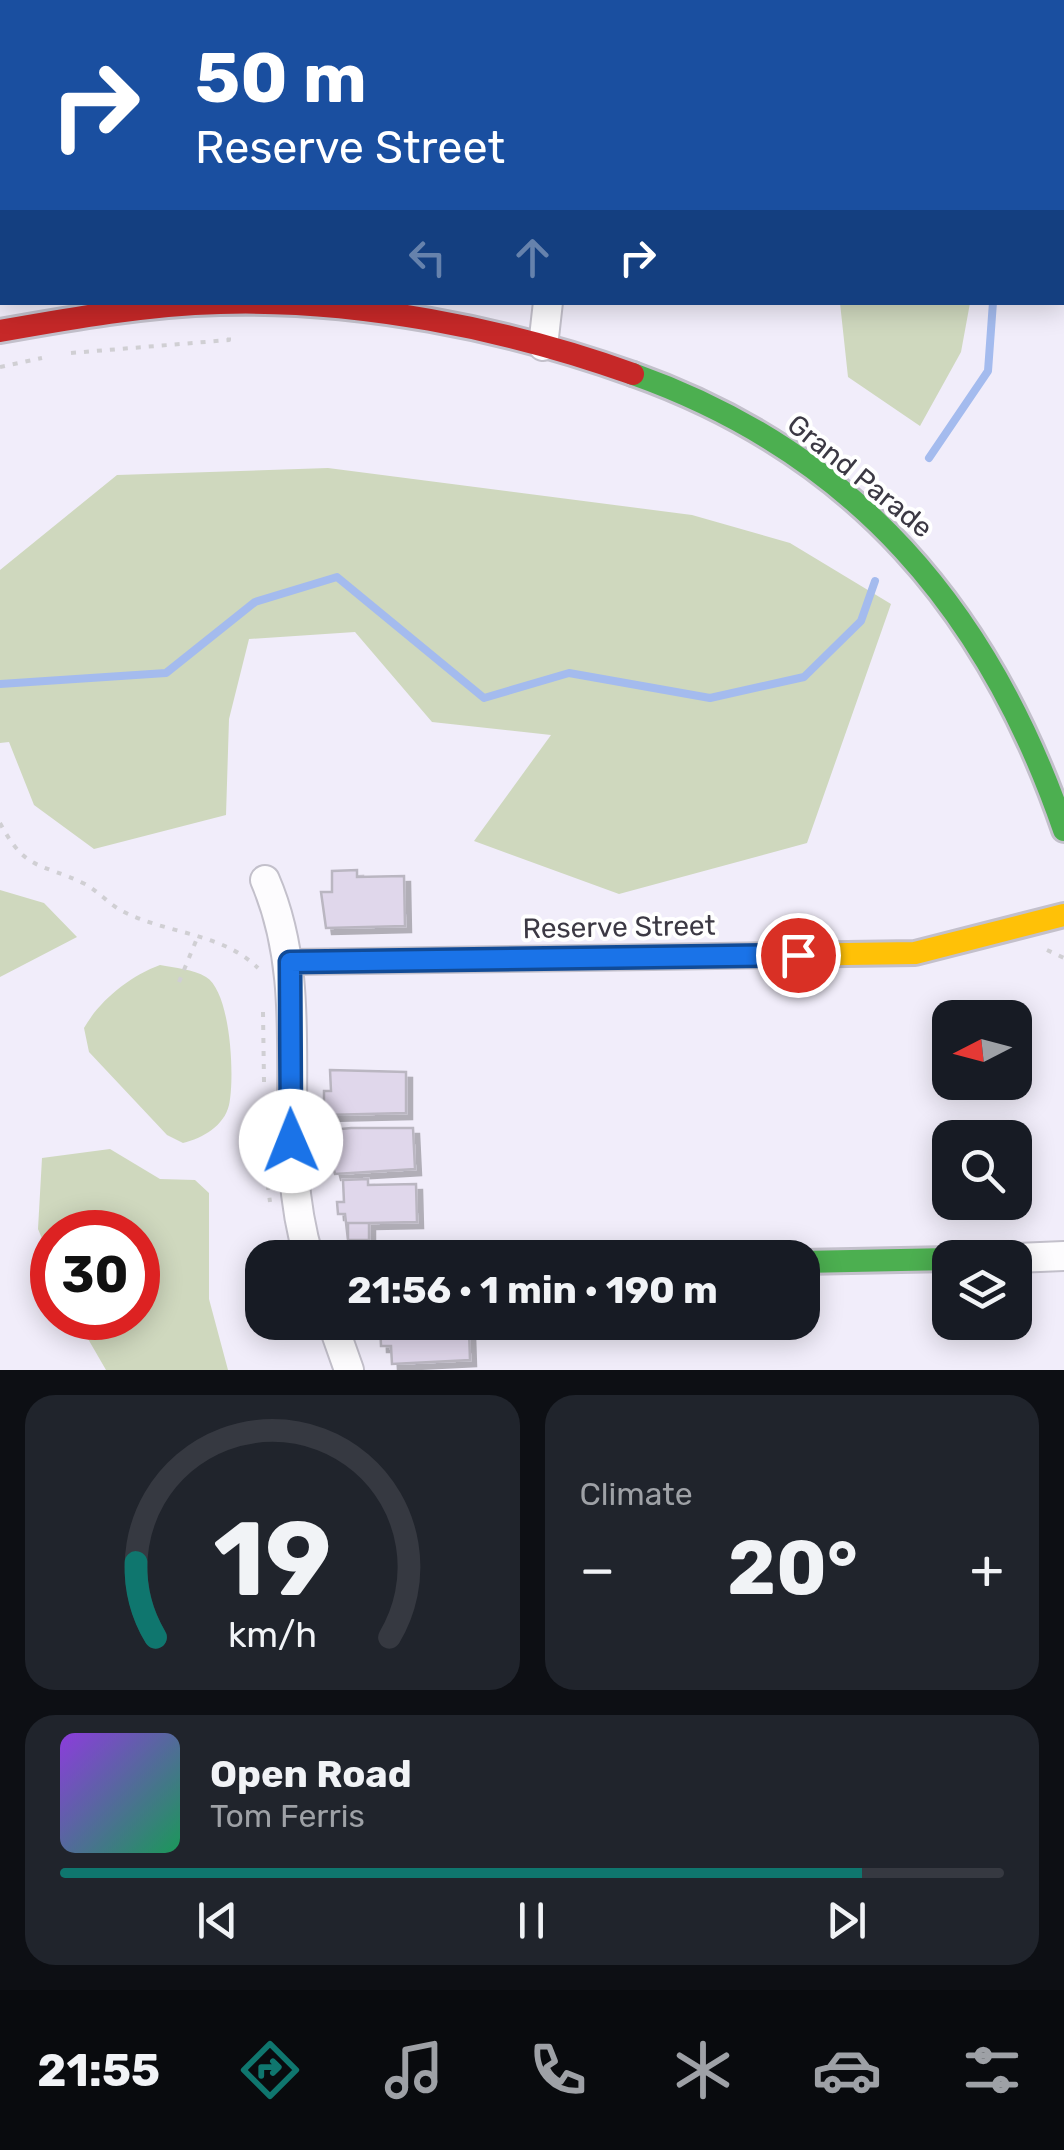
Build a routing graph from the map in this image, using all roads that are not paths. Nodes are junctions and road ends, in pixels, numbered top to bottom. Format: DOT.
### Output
graph roads {
  1 [pos="223,305"];
  2 [pos="278,305"];
  3 [pos="548,305"];
  4 [pos="0,331"];
  5 [pos="543,346"];
  6 [pos="1064,830"];
  7 [pos="266,880"];
  8 [pos="1064,914"];
  9 [pos="290,962"];
  10 [pos="305,1240"];
  11 [pos="1064,1256"];
  12 [pos="1032,1257"];
  13 [pos="932,1259"];
  14 [pos="820,1262"];
  15 [pos="338,1340"];
  16 [pos="349,1370"];
  1 -- 4 [label="street, Grand Parade"];
  2 -- 5 [label="street, Grand Parade"];
  3 -- 5 [label="street"];
  5 -- 6 [label="street, Grand Parade"];
  7 -- 9 [label="street"];
  8 -- 9 [label="street, Reserve Street"];
  9 -- 10 [label="street"];
  11 -- 12 [label="street"];
  13 -- 14 [label="street"];
  15 -- 16 [label="street"];
}
